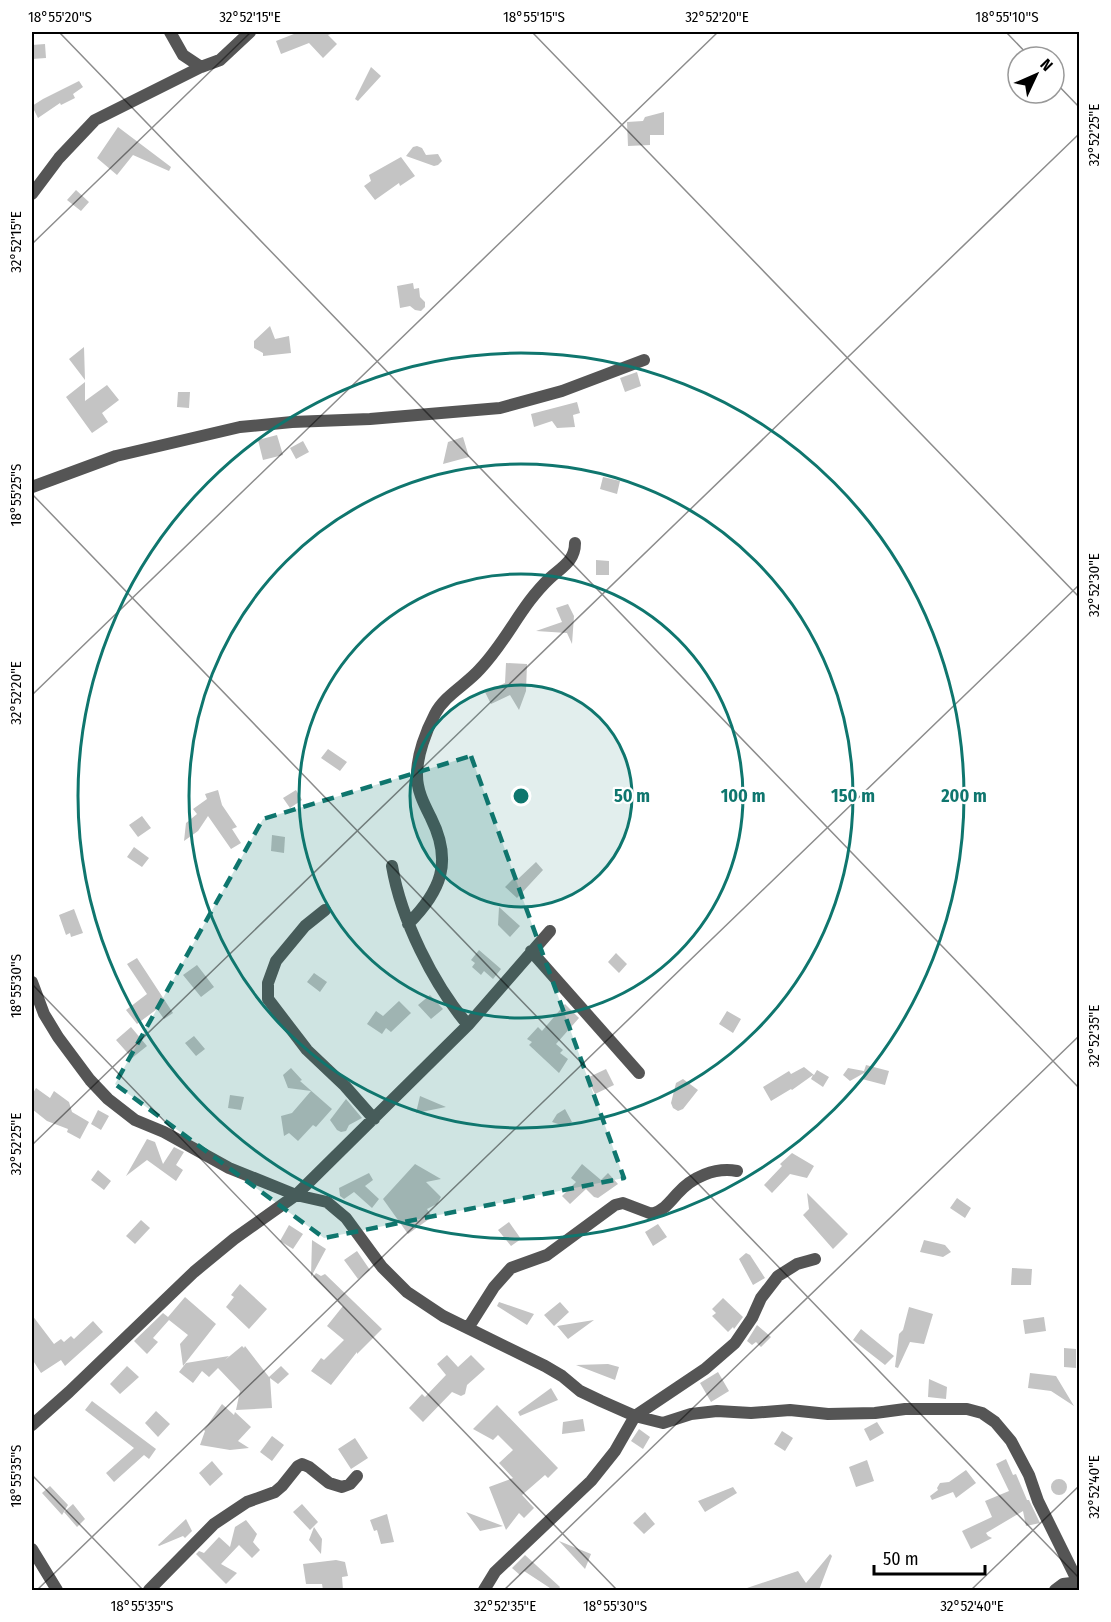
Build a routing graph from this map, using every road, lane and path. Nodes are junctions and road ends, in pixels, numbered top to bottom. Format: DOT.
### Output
graph roads {
  1 [pos="170,32"];
  2 [pos="250,32"];
  3 [pos="183,55"];
  4 [pos="201,67"];
  5 [pos="181,77"];
  6 [pos="32,194"];
  7 [pos="644,360"];
  8 [pos="32,487"];
  9 [pos="575,543"];
  10 [pos="392,866"];
  11 [pos="325,910"];
  12 [pos="408,924"];
  13 [pos="550,931"];
  14 [pos="531,951"];
  15 [pos="32,982"];
  16 [pos="468,1025"];
  17 [pos="639,1073"];
  18 [pos="375,1119"];
  19 [pos="737,1171"];
  20 [pos="296,1195"];
  21 [pos="815,1259"];
  22 [pos="468,1328"];
  23 [pos="635,1416"];
  24 [pos="32,1425"];
  25 [pos="357,1476"];
  26 [pos="32,1549"];
  27 [pos="1079,1582"];
  28 [pos="57,1590"];
  29 [pos="149,1590"];
  30 [pos="484,1590"];
  31 [pos="1055,1590"];
  1 -- 3 [label="street"];
  2 -- 4 [label="street"];
  3 -- 4 [label="street"];
  3 -- 5 [label="street"];
  4 -- 5 [label="street"];
  5 -- 6 [label="street"];
  7 -- 8 [label="street"];
  9 -- 12 [label="street"];
  10 -- 12 [label="street"];
  11 -- 18 [label="street"];
  12 -- 16 [label="street"];
  13 -- 14 [label="street"];
  14 -- 16 [label="street"];
  14 -- 17 [label="street"];
  15 -- 20 [label="street"];
  16 -- 18 [label="street"];
  18 -- 20 [label="street"];
  19 -- 22 [label="street"];
  20 -- 22 [label="street"];
  20 -- 24 [label="street"];
  21 -- 23 [label="street"];
  22 -- 23 [label="street"];
  23 -- 27 [label="street"];
  23 -- 30 [label="street"];
  25 -- 29 [label="street"];
  26 -- 28 [label="street"];
  27 -- 31 [label="street"];
}
